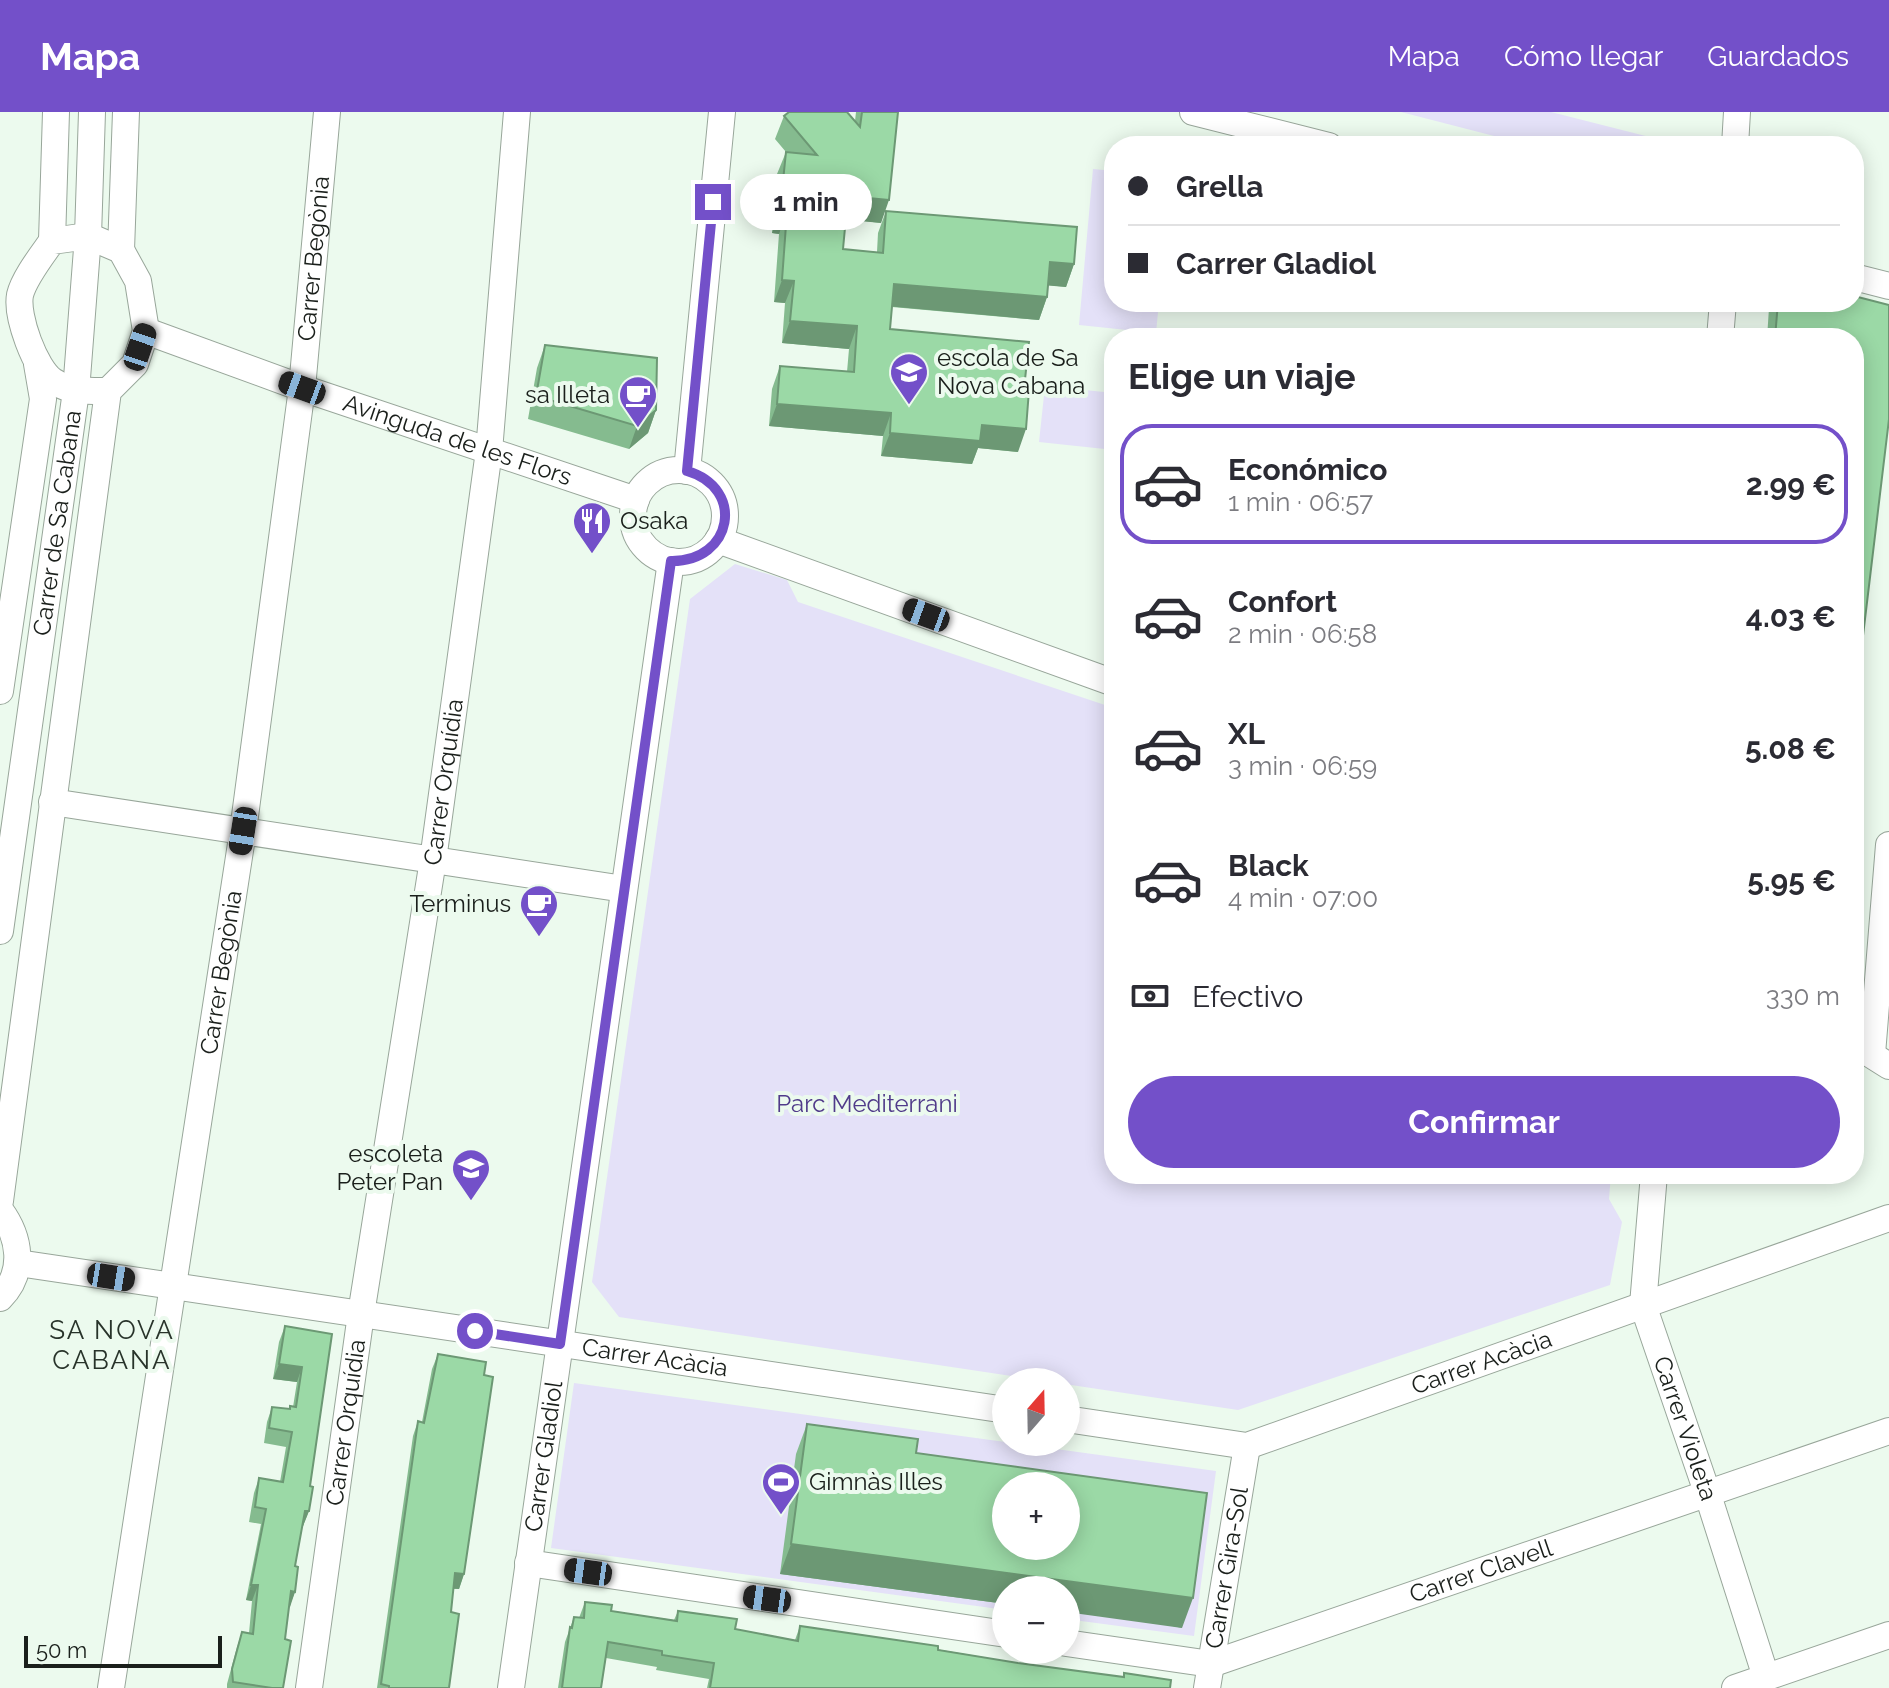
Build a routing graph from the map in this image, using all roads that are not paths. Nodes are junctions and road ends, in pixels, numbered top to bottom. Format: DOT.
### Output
graph roads {
  1 [pos="56,112"];
  2 [pos="92,112"];
  3 [pos="126,112"];
  4 [pos="327,112"];
  5 [pos="517,112"];
  6 [pos="722,112"];
  7 [pos="1193,112"];
  8 [pos="1737,112"];
  9 [pos="1289,136"];
  10 [pos="1736,136"];
  11 [pos="88,236"];
  12 [pos="52,241"];
  13 [pos="121,250"];
  14 [pos="1864,280"];
  15 [pos="1889,286"];
  16 [pos="10,292"];
  17 [pos="146,331"];
  18 [pos="37,360"];
  19 [pos="302,388"];
  20 [pos="76,391"];
  21 [pos="108,391"];
  22 [pos="489,451"];
  23 [pos="687,471"];
  24 [pos="636,500"];
  25 [pos="718,540"];
  26 [pos="671,561"];
  27 [pos="1104,679"];
  28 [pos="0,691"];
  29 [pos="52,802"];
  30 [pos="243,831"];
  31 [pos="1889,845"];
  32 [pos="433,860"];
  33 [pos="624,889"];
  34 [pos="0,931"];
  35 [pos="1872,1055"];
  36 [pos="1653,1184"];
  37 [pos="0,1201"];
  38 [pos="0,1210"];
  39 [pos="1889,1218"];
  40 [pos="18,1263"];
  41 [pos="173,1286"];
  42 [pos="0,1298"];
  43 [pos="1643,1305"];
  44 [pos="361,1314"];
  45 [pos="560,1344"];
  46 [pos="992,1408"];
  47 [pos="1080,1421"];
  48 [pos="1889,1431"];
  49 [pos="1247,1446"];
  50 [pos="1707,1492"];
  51 [pos="528,1563"];
  52 [pos="992,1632"];
  53 [pos="1889,1635"];
  54 [pos="1080,1646"];
  55 [pos="1209,1676"];
  56 [pos="1766,1677"];
  57 [pos="111,1688"];
  58 [pos="309,1688"];
  59 [pos="511,1688"];
  60 [pos="1735,1688"];
  1 -- 12 [label="street"];
  2 -- 11 [label="street, Carrer de Sa Cabana"];
  3 -- 13 [label="street"];
  4 -- 19 [label="street, Carrer Begònia"];
  5 -- 22 [label="street, Carrer Orquídia"];
  6 -- 23 [label="street"];
  7 -- 9 [label="street"];
  8 -- 10 [label="street"];
  11 -- 12 [label="street"];
  11 -- 13 [label="street"];
  11 -- 20 [label="street, Carrer de Sa Cabana"];
  12 -- 16 [label="street"];
  13 -- 17 [label="street"];
  14 -- 15 [label="street"];
  16 -- 18 [label="street"];
  17 -- 19 [label="street, Avinguda de les Flors"];
  17 -- 21 [label="street"];
  18 -- 20 [label="street"];
  18 -- 28 [label="street"];
  19 -- 22 [label="street, Avinguda de les Flors"];
  19 -- 30 [label="street, Carrer Begònia"];
  20 -- 21 [label="street"];
  20 -- 34 [label="street, Carrer de Sa Cabana"];
  21 -- 29 [label="street"];
  22 -- 24 [label="street, Avinguda de les Flors"];
  22 -- 32 [label="street, Carrer Orquídia"];
  23 -- 24 [label="street"];
  23 -- 25 [label="street"];
  24 -- 26 [label="street"];
  25 -- 26 [label="street"];
  25 -- 27 [label="street"];
  26 -- 33 [label="street, Carrer Gladiol"];
  29 -- 30 [label="street"];
  29 -- 37 [label="street"];
  30 -- 32 [label="street"];
  30 -- 41 [label="street, Carrer Begònia"];
  31 -- 35 [label="street"];
  32 -- 33 [label="street"];
  32 -- 44 [label="street, Carrer Orquídia"];
  33 -- 45 [label="street, Carrer Gladiol"];
  36 -- 43 [label="street, Carrer Violeta"];
  38 -- 40 [label="street"];
  39 -- 43 [label="street, Carrer Acàcia"];
  40 -- 41 [label="street, Carrer Acàcia"];
  40 -- 42 [label="street"];
  41 -- 44 [label="street, Carrer Acàcia"];
  41 -- 57 [label="street, Carrer Begònia"];
  43 -- 49 [label="street, Carrer Acàcia"];
  43 -- 50 [label="street, Carrer Violeta"];
  44 -- 45 [label="street, Carrer Acàcia"];
  44 -- 58 [label="street, Carrer Orquídia"];
  45 -- 46 [label="street, Carrer Acàcia"];
  45 -- 51 [label="street, Carrer Gladiol"];
  47 -- 49 [label="street, Carrer Acàcia"];
  48 -- 50 [label="street, Carrer Clavell"];
  49 -- 55 [label="street, Carrer Gira-Sol"];
  50 -- 55 [label="street, Carrer Clavell"];
  50 -- 56 [label="street, Carrer Violeta"];
  51 -- 52 [label="street"];
  51 -- 59 [label="street, Carrer Gladiol"];
  53 -- 56 [label="street"];
  54 -- 55 [label="street, Carrer Clavell"];
  56 -- 60 [label="street"];
}
